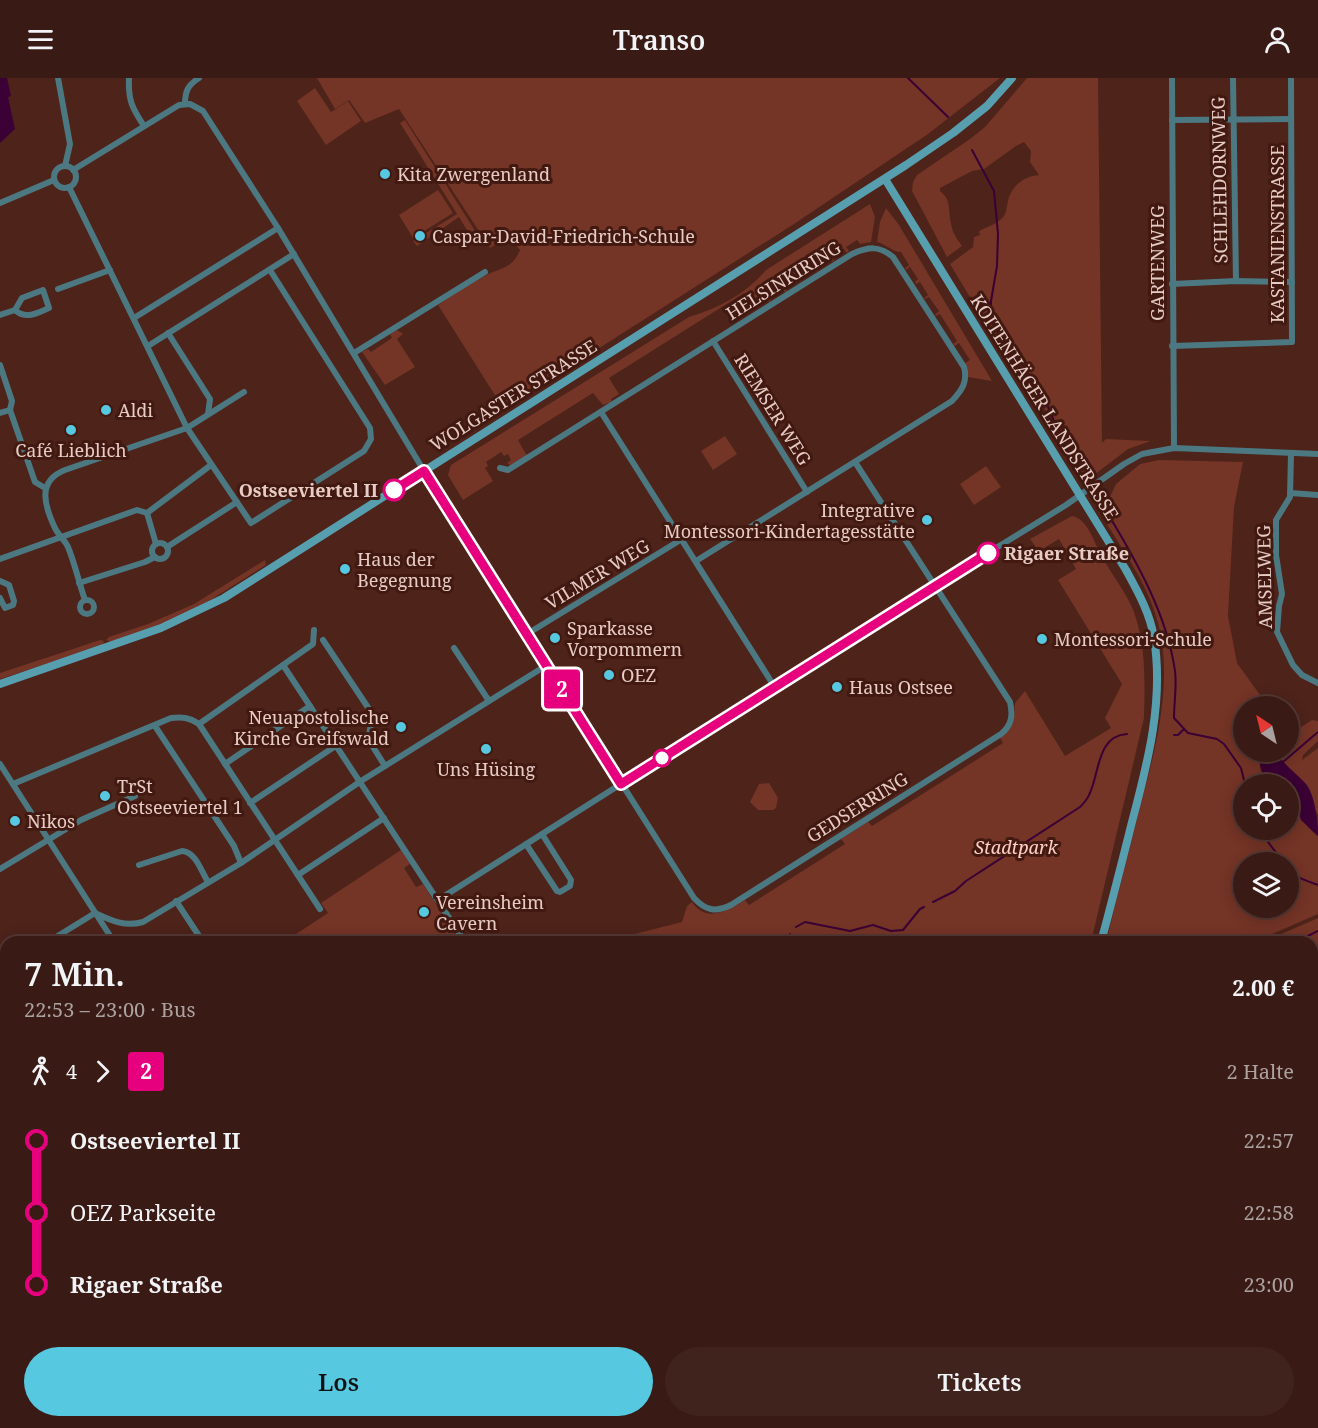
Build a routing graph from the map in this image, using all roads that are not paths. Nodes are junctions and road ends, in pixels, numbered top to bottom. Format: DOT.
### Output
graph roads {
  1 [pos="58,78"];
  2 [pos="129,78"];
  3 [pos="199,78"];
  4 [pos="1012,78"];
  5 [pos="1172,78"];
  6 [pos="1233,78"];
  7 [pos="1291,78"];
  8 [pos="185,104"];
  9 [pos="1234,119"];
  10 [pos="1291,119"];
  11 [pos="1172,120"];
  12 [pos="144,126"];
  13 [pos="65,166"];
  14 [pos="73,170"];
  15 [pos="885,179"];
  16 [pos="54,180"];
  17 [pos="69,187"];
  18 [pos="0,203"];
  19 [pos="278,228"];
  20 [pos="294,254"];
  21 [pos="110,270"];
  22 [pos="270,270"];
  23 [pos="485,272"];
  24 [pos="1236,281"];
  25 [pos="1292,282"];
  26 [pos="1172,284"];
  27 [pos="58,289"];
  28 [pos="15,310"];
  29 [pos="0,315"];
  30 [pos="134,318"];
  31 [pos="168,333"];
  32 [pos="713,341"];
  33 [pos="148,346"];
  34 [pos="1172,346"];
  35 [pos="354,353"];
  36 [pos="0,365"];
  37 [pos="2,376"];
  38 [pos="244,392"];
  39 [pos="10,410"];
  40 [pos="602,412"];
  41 [pos="0,413"];
  42 [pos="208,414"];
  43 [pos="186,428"];
  44 [pos="1174,448"];
  45 [pos="1291,453"];
  46 [pos="1318,454"];
  47 [pos="855,462"];
  48 [pos="211,465"];
  49 [pos="500,468"];
  50 [pos="424,471"];
  51 [pos="45,488"];
  52 [pos="807,492"];
  53 [pos="1290,493"];
  54 [pos="1080,495"];
  55 [pos="1318,495"];
  56 [pos="237,502"];
  57 [pos="147,513"];
  58 [pos="62,537"];
  59 [pos="682,539"];
  60 [pos="156,544"];
  61 [pos="168,547"];
  62 [pos="154,557"];
  63 [pos="0,559"];
  64 [pos="696,561"];
  65 [pos="0,581"];
  66 [pos="80,583"];
  67 [pos="935,585"];
  68 [pos="0,598"];
  69 [pos="85,600"];
  70 [pos="314,630"];
  71 [pos="527,634"];
  72 [pos="323,640"];
  73 [pos="454,648"];
  74 [pos="283,665"];
  75 [pos="547,665"];
  76 [pos="1318,683"];
  77 [pos="0,684"];
  78 [pos="774,686"];
  79 [pos="489,701"];
  80 [pos="310,706"];
  81 [pos="199,724"];
  82 [pos="155,726"];
  83 [pos="336,745"];
  84 [pos="225,764"];
  85 [pos="1,766"];
  86 [pos="385,766"];
  87 [pos="361,781"];
  88 [pos="13,784"];
  89 [pos="621,784"];
  90 [pos="135,796"];
  91 [pos="250,803"];
  92 [pos="384,818"];
  93 [pos="542,834"];
  94 [pos="48,839"];
  95 [pos="275,840"];
  96 [pos="526,844"];
  97 [pos="241,863"];
  98 [pos="139,865"];
  99 [pos="0,869"];
  100 [pos="298,875"];
  101 [pos="208,882"];
  102 [pos="438,900"];
  103 [pos="176,901"];
  104 [pos="320,909"];
  105 [pos="95,913"];
  106 [pos="58,936"];
  107 [pos="110,936"];
  108 [pos="199,936"];
  109 [pos="461,936"];
  110 [pos="1103,936"];
  1 -- 13 [label="street"];
  2 -- 12 [label="street"];
  3 -- 8 [label="street"];
  4 -- 15 [label="main road, WOLGASTER STRASSE"];
  5 -- 11 [label="street, GARTENWEG"];
  6 -- 9 [label="street, SCHLEHDORNWEG"];
  7 -- 10 [label="street, KASTANIENSTRASSE"];
  8 -- 12 [label="street"];
  8 -- 19 [label="street"];
  9 -- 10 [label="street"];
  9 -- 11 [label="street"];
  9 -- 24 [label="street, SCHLEHDORNWEG"];
  10 -- 25 [label="street, KASTANIENSTRASSE"];
  11 -- 26 [label="street, GARTENWEG"];
  12 -- 14 [label="street"];
  13 -- 14 [label="street"];
  13 -- 16 [label="street"];
  14 -- 17 [label="street"];
  15 -- 50 [label="main road, WOLGASTER STRASSE"];
  15 -- 54 [label="main road, KOITENHÄGER LANDSTRASSE"];
  16 -- 17 [label="street"];
  16 -- 18 [label="street"];
  17 -- 21 [label="street"];
  19 -- 20 [label="street"];
  19 -- 30 [label="street"];
  20 -- 22 [label="street"];
  20 -- 35 [label="street"];
  21 -- 27 [label="street"];
  21 -- 30 [label="street"];
  22 -- 31 [label="street"];
  22 -- 56 [label="street"];
  23 -- 35 [label="street"];
  24 -- 25 [label="street"];
  24 -- 26 [label="street"];
  25 -- 34 [label="street, KASTANIENSTRASSE"];
  26 -- 34 [label="street, GARTENWEG"];
  28 -- 28 [label="street"];
  28 -- 29 [label="street"];
  30 -- 33 [label="street"];
  31 -- 33 [label="street"];
  31 -- 42 [label="street"];
  32 -- 40 [label="street, HELSINKIRING"];
  32 -- 47 [label="street, HELSINKIRING"];
  32 -- 52 [label="street, RIEMSER WEG"];
  33 -- 43 [label="street"];
  34 -- 44 [label="street, GARTENWEG"];
  35 -- 50 [label="street"];
  36 -- 37 [label="street"];
  37 -- 39 [label="street"];
  38 -- 42 [label="street"];
  39 -- 41 [label="street"];
  39 -- 51 [label="street"];
  40 -- 49 [label="street, HELSINKIRING"];
  40 -- 59 [label="street"];
  42 -- 43 [label="street"];
  43 -- 48 [label="street"];
  43 -- 51 [label="street"];
  44 -- 45 [label="street"];
  44 -- 54 [label="street"];
  45 -- 46 [label="street"];
  45 -- 53 [label="street, AMSELWEG"];
  47 -- 52 [label="street, RIEMSER WEG"];
  47 -- 67 [label="street"];
  48 -- 56 [label="street"];
  48 -- 57 [label="street"];
  50 -- 71 [label="street"];
  50 -- 77 [label="main road, WOLGASTER STRASSE"];
  51 -- 58 [label="street"];
  52 -- 64 [label="street, RIEMSER WEG"];
  53 -- 55 [label="street"];
  53 -- 76 [label="street, AMSELWEG"];
  54 -- 67 [label="street"];
  54 -- 110 [label="main road, KOITENHÄGER LANDSTRASSE"];
  56 -- 61 [label="street"];
  57 -- 58 [label="street"];
  57 -- 60 [label="street"];
  58 -- 63 [label="street"];
  58 -- 66 [label="street"];
  59 -- 64 [label="street"];
  59 -- 71 [label="street, VILMER WEG"];
  60 -- 61 [label="street"];
  60 -- 62 [label="street"];
  61 -- 62 [label="street"];
  62 -- 66 [label="street"];
  64 -- 78 [label="street"];
  65 -- 68 [label="street"];
  66 -- 69 [label="street"];
  67 -- 78 [label="street"];
  67 -- 89 [label="street, GEDSERRING"];
  70 -- 74 [label="street"];
  71 -- 75 [label="street"];
  72 -- 86 [label="street"];
  73 -- 79 [label="street"];
  74 -- 80 [label="street"];
  74 -- 81 [label="street"];
  75 -- 79 [label="street"];
  75 -- 89 [label="street"];
  78 -- 89 [label="street"];
  79 -- 86 [label="street"];
  80 -- 83 [label="street"];
  80 -- 84 [label="street"];
  81 -- 82 [label="street"];
  81 -- 84 [label="street"];
  82 -- 88 [label="street"];
  82 -- 97 [label="street"];
  83 -- 87 [label="street"];
  83 -- 91 [label="street"];
  84 -- 91 [label="street"];
  85 -- 88 [label="street"];
  86 -- 87 [label="street"];
  87 -- 92 [label="street"];
  87 -- 95 [label="street"];
  88 -- 94 [label="street"];
  89 -- 93 [label="street"];
  90 -- 94 [label="street"];
  91 -- 95 [label="street"];
  92 -- 100 [label="street"];
  92 -- 102 [label="street"];
  93 -- 96 [label="street"];
  93 -- 96 [label="street"];
  94 -- 99 [label="street"];
  94 -- 105 [label="street"];
  95 -- 97 [label="street"];
  95 -- 100 [label="street"];
  96 -- 102 [label="street"];
  97 -- 101 [label="street"];
  98 -- 101 [label="street"];
  100 -- 104 [label="street"];
  101 -- 103 [label="street"];
  102 -- 109 [label="street"];
  103 -- 105 [label="street"];
  103 -- 108 [label="street"];
  105 -- 106 [label="street"];
  105 -- 107 [label="street"];
}
